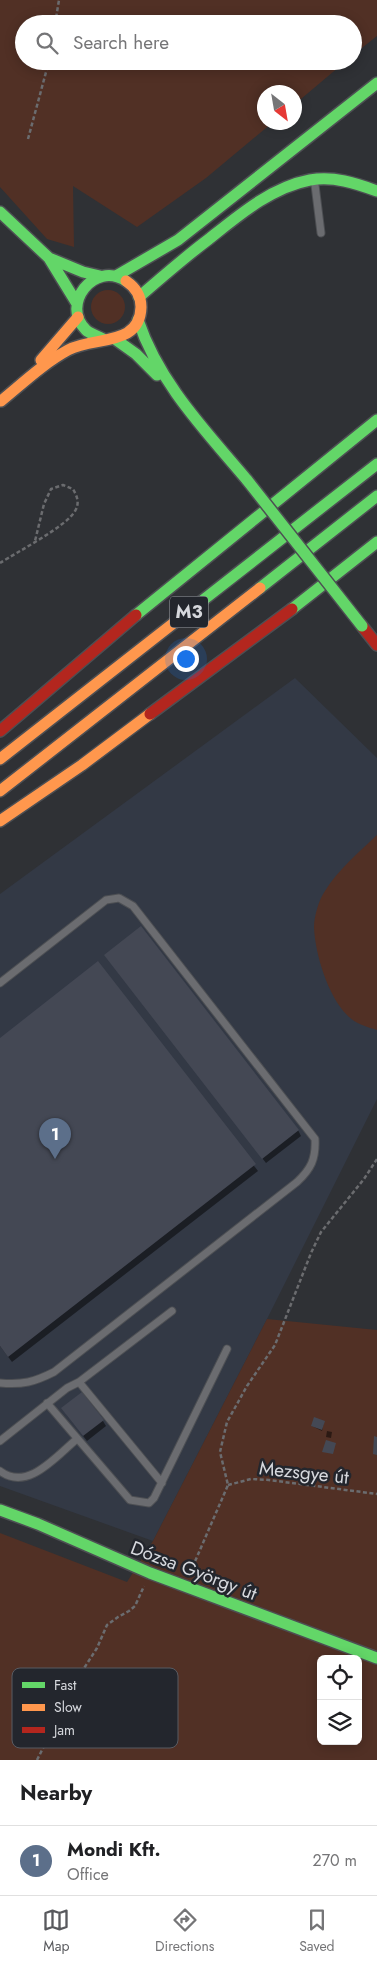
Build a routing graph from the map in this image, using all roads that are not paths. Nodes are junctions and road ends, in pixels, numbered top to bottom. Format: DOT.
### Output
graph roads {
  1 [pos="377,83"];
  2 [pos="315,179"];
  3 [pos="377,191"];
  4 [pos="0,212"];
  5 [pos="321,233"];
  6 [pos="49,258"];
  7 [pos="100,276"];
  8 [pos="116,276"];
  9 [pos="140,297"];
  10 [pos="76,302"];
  11 [pos="78,317"];
  12 [pos="138,320"];
  13 [pos="109,339"];
  14 [pos="172,388"];
  15 [pos="0,401"];
  16 [pos="377,420"];
  17 [pos="377,464"];
  18 [pos="377,496"];
  19 [pos="377,542"];
  20 [pos="377,554"];
  21 [pos="290,610"];
  22 [pos="377,645"];
  23 [pos="0,731"];
  24 [pos="0,760"];
  25 [pos="0,792"];
  26 [pos="0,822"];
  27 [pos="0,983"];
  28 [pos="172,1311"];
  29 [pos="228,1349"];
  30 [pos="79,1382"];
  31 [pos="0,1383"];
  32 [pos="47,1403"];
  33 [pos="77,1439"];
  34 [pos="0,1441"];
  35 [pos="0,1471"];
  36 [pos="162,1483"];
  37 [pos="0,1510"];
  38 [pos="377,1658"];
  1 -- 8 [label="main road"];
  2 -- 3 [label="main road"];
  2 -- 5 [label="lane"];
  2 -- 9 [label="main road"];
  4 -- 6 [label="main road"];
  6 -- 7 [label="main road"];
  6 -- 10 [label="main road"];
  7 -- 8 [label="main road"];
  7 -- 10 [label="main road"];
  8 -- 9 [label="main road"];
  9 -- 12 [label="main road"];
  10 -- 11 [label="main road"];
  11 -- 13 [label="main road"];
  11 -- 15 [label="main road"];
  12 -- 13 [label="main road"];
  12 -- 14 [label="main road"];
  13 -- 14 [label="main road"];
  13 -- 15 [label="main road"];
  14 -- 22 [label="main road, bridge"];
  16 -- 23 [label="main road"];
  17 -- 24 [label="main road, M3"];
  18 -- 25 [label="main road, M3"];
  19 -- 21 [label="main road"];
  20 -- 21 [label="main road"];
  21 -- 26 [label="main road"];
  27 -- 31 [label="lane"];
  28 -- 30 [label="lane"];
  29 -- 36 [label="lane"];
  30 -- 32 [label="lane"];
  30 -- 36 [label="lane"];
  32 -- 33 [label="lane"];
  32 -- 34 [label="lane"];
  33 -- 35 [label="lane"];
  33 -- 36 [label="lane"];
  37 -- 38 [label="main road, Dózsa György út"];
}
